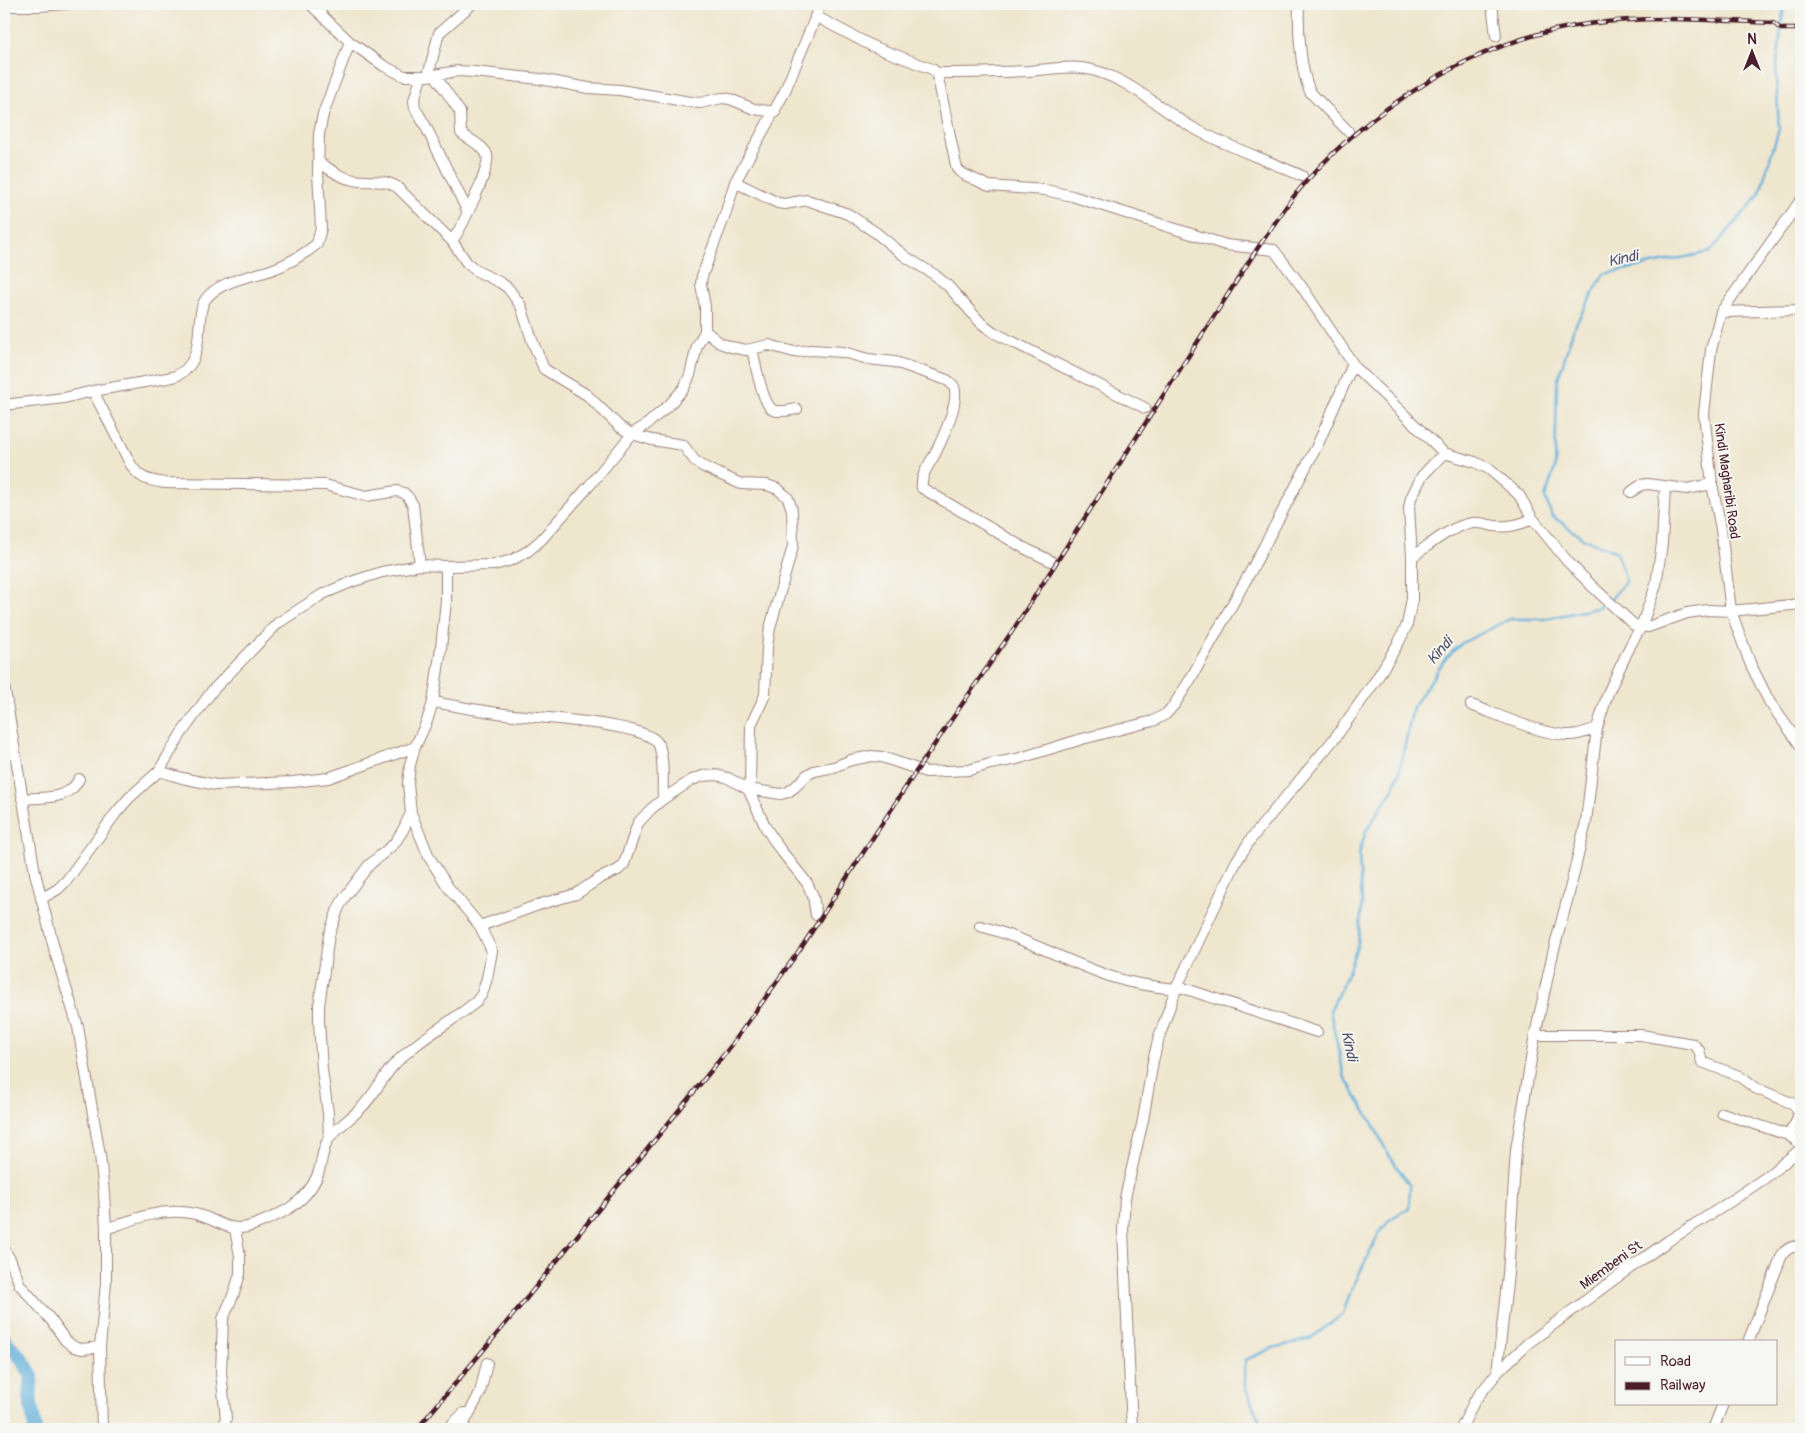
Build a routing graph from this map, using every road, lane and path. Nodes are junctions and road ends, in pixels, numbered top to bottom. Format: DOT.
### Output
graph roads {
  1 [pos="67,4"];
  2 [pos="310,4"];
  3 [pos="472,4"];
  4 [pos="821,4"];
  5 [pos="1299,4"];
  6 [pos="1492,4"];
  7 [pos="4,6"];
  8 [pos="815,16"];
  9 [pos="1496,36"];
  10 [pos="350,42"];
  11 [pos="937,73"];
  12 [pos="428,76"];
  13 [pos="775,112"];
  14 [pos="1348,131"];
  15 [pos="318,162"];
  16 [pos="1302,176"];
  17 [pos="735,182"];
  18 [pos="1801,200"];
  19 [pos="468,212"];
  20 [pos="452,241"];
  21 [pos="1801,310"];
  22 [pos="1721,312"];
  23 [pos="705,331"];
  24 [pos="752,349"];
  25 [pos="1353,364"];
  26 [pos="93,391"];
  27 [pos="4,405"];
  28 [pos="1145,408"];
  29 [pos="797,409"];
  30 [pos="632,434"];
  31 [pos="1444,453"];
  32 [pos="1712,484"];
  33 [pos="1665,486"];
  34 [pos="1631,492"];
  35 [pos="1533,519"];
  36 [pos="1412,557"];
  37 [pos="1051,561"];
  38 [pos="420,565"];
  39 [pos="446,566"];
  40 [pos="1801,604"];
  41 [pos="1732,611"];
  42 [pos="1641,627"];
  43 [pos="4,685"];
  44 [pos="433,702"];
  45 [pos="1471,705"];
  46 [pos="1597,728"];
  47 [pos="1801,746"];
  48 [pos="415,747"];
  49 [pos="159,771"];
  50 [pos="79,779"];
  51 [pos="749,790"];
  52 [pos="22,799"];
  53 [pos="663,799"];
  54 [pos="411,814"];
  55 [pos="41,899"];
  56 [pos="816,916"];
  57 [pos="480,926"];
  58 [pos="980,926"];
  59 [pos="1176,988"];
  60 [pos="1317,1032"];
  61 [pos="1535,1035"];
  62 [pos="1722,1113"];
  63 [pos="1788,1135"];
  64 [pos="329,1139"];
  65 [pos="1800,1150"];
  66 [pos="106,1229"];
  67 [pos="235,1229"];
  68 [pos="1801,1246"];
  69 [pos="4,1250"];
  70 [pos="1749,1340"];
  71 [pos="100,1347"];
  72 [pos="488,1363"];
  73 [pos="1497,1373"];
  74 [pos="480,1393"];
  75 [pos="1722,1406"];
  76 [pos="102,1429"];
  77 [pos="223,1429"];
  78 [pos="447,1429"];
  79 [pos="460,1429"];
  80 [pos="1132,1429"];
  81 [pos="1461,1429"];
  82 [pos="1713,1429"];
  1 -- 7 [label="street"];
  2 -- 10 [label="street"];
  3 -- 12 [label="street"];
  4 -- 8 [label="street"];
  5 -- 14 [label="street"];
  6 -- 9 [label="street"];
  8 -- 11 [label="street"];
  8 -- 13 [label="street"];
  10 -- 12 [label="street"];
  10 -- 15 [label="street"];
  11 -- 16 [label="street"];
  11 -- 25 [label="street"];
  12 -- 13 [label="street"];
  12 -- 19 [label="street"];
  12 -- 19 [label="street"];
  13 -- 17 [label="street"];
  15 -- 20 [label="street"];
  15 -- 26 [label="street"];
  17 -- 23 [label="street"];
  17 -- 28 [label="street"];
  18 -- 22 [label="street, Kindi Magharibi Road"];
  19 -- 20 [label="street"];
  20 -- 30 [label="street"];
  21 -- 22 [label="street"];
  22 -- 32 [label="street, Kindi Magharibi Road"];
  23 -- 24 [label="street"];
  23 -- 30 [label="street"];
  24 -- 29 [label="street"];
  24 -- 37 [label="street"];
  25 -- 31 [label="street"];
  25 -- 51 [label="street"];
  26 -- 27 [label="street"];
  26 -- 38 [label="street"];
  30 -- 39 [label="street"];
  30 -- 51 [label="street"];
  31 -- 35 [label="street"];
  31 -- 36 [label="street"];
  32 -- 33 [label="street"];
  32 -- 41 [label="street, Kindi Magharibi Road"];
  33 -- 34 [label="street"];
  33 -- 42 [label="street"];
  35 -- 36 [label="street"];
  35 -- 42 [label="street"];
  36 -- 59 [label="street"];
  38 -- 39 [label="street"];
  38 -- 49 [label="street"];
  39 -- 44 [label="street"];
  40 -- 41 [label="street"];
  41 -- 42 [label="street"];
  41 -- 47 [label="street, Kindi Magharibi Road"];
  42 -- 46 [label="street"];
  43 -- 52 [label="street"];
  44 -- 48 [label="street"];
  44 -- 53 [label="street"];
  45 -- 46 [label="street"];
  46 -- 61 [label="street"];
  48 -- 49 [label="street"];
  48 -- 54 [label="street"];
  49 -- 55 [label="street"];
  50 -- 52 [label="street"];
  51 -- 53 [label="street"];
  51 -- 56 [label="street"];
  52 -- 55 [label="street"];
  53 -- 57 [label="street"];
  54 -- 57 [label="street"];
  54 -- 64 [label="street"];
  55 -- 66 [label="street"];
  57 -- 64 [label="street"];
  58 -- 59 [label="street"];
  59 -- 60 [label="street"];
  59 -- 80 [label="street"];
  61 -- 63 [label="street"];
  61 -- 73 [label="street"];
  62 -- 63 [label="street"];
  63 -- 65 [label="street"];
  64 -- 67 [label="street"];
  65 -- 73 [label="street, Miembeni St"];
  66 -- 67 [label="street"];
  66 -- 71 [label="street"];
  67 -- 77 [label="street"];
  68 -- 70 [label="street"];
  69 -- 71 [label="street"];
  71 -- 76 [label="street"];
  72 -- 74 [label="street"];
  73 -- 81 [label="street, Miembeni St"];
  74 -- 78 [label="street"];
  74 -- 79 [label="street"];
  75 -- 82 [label="street"];
}
